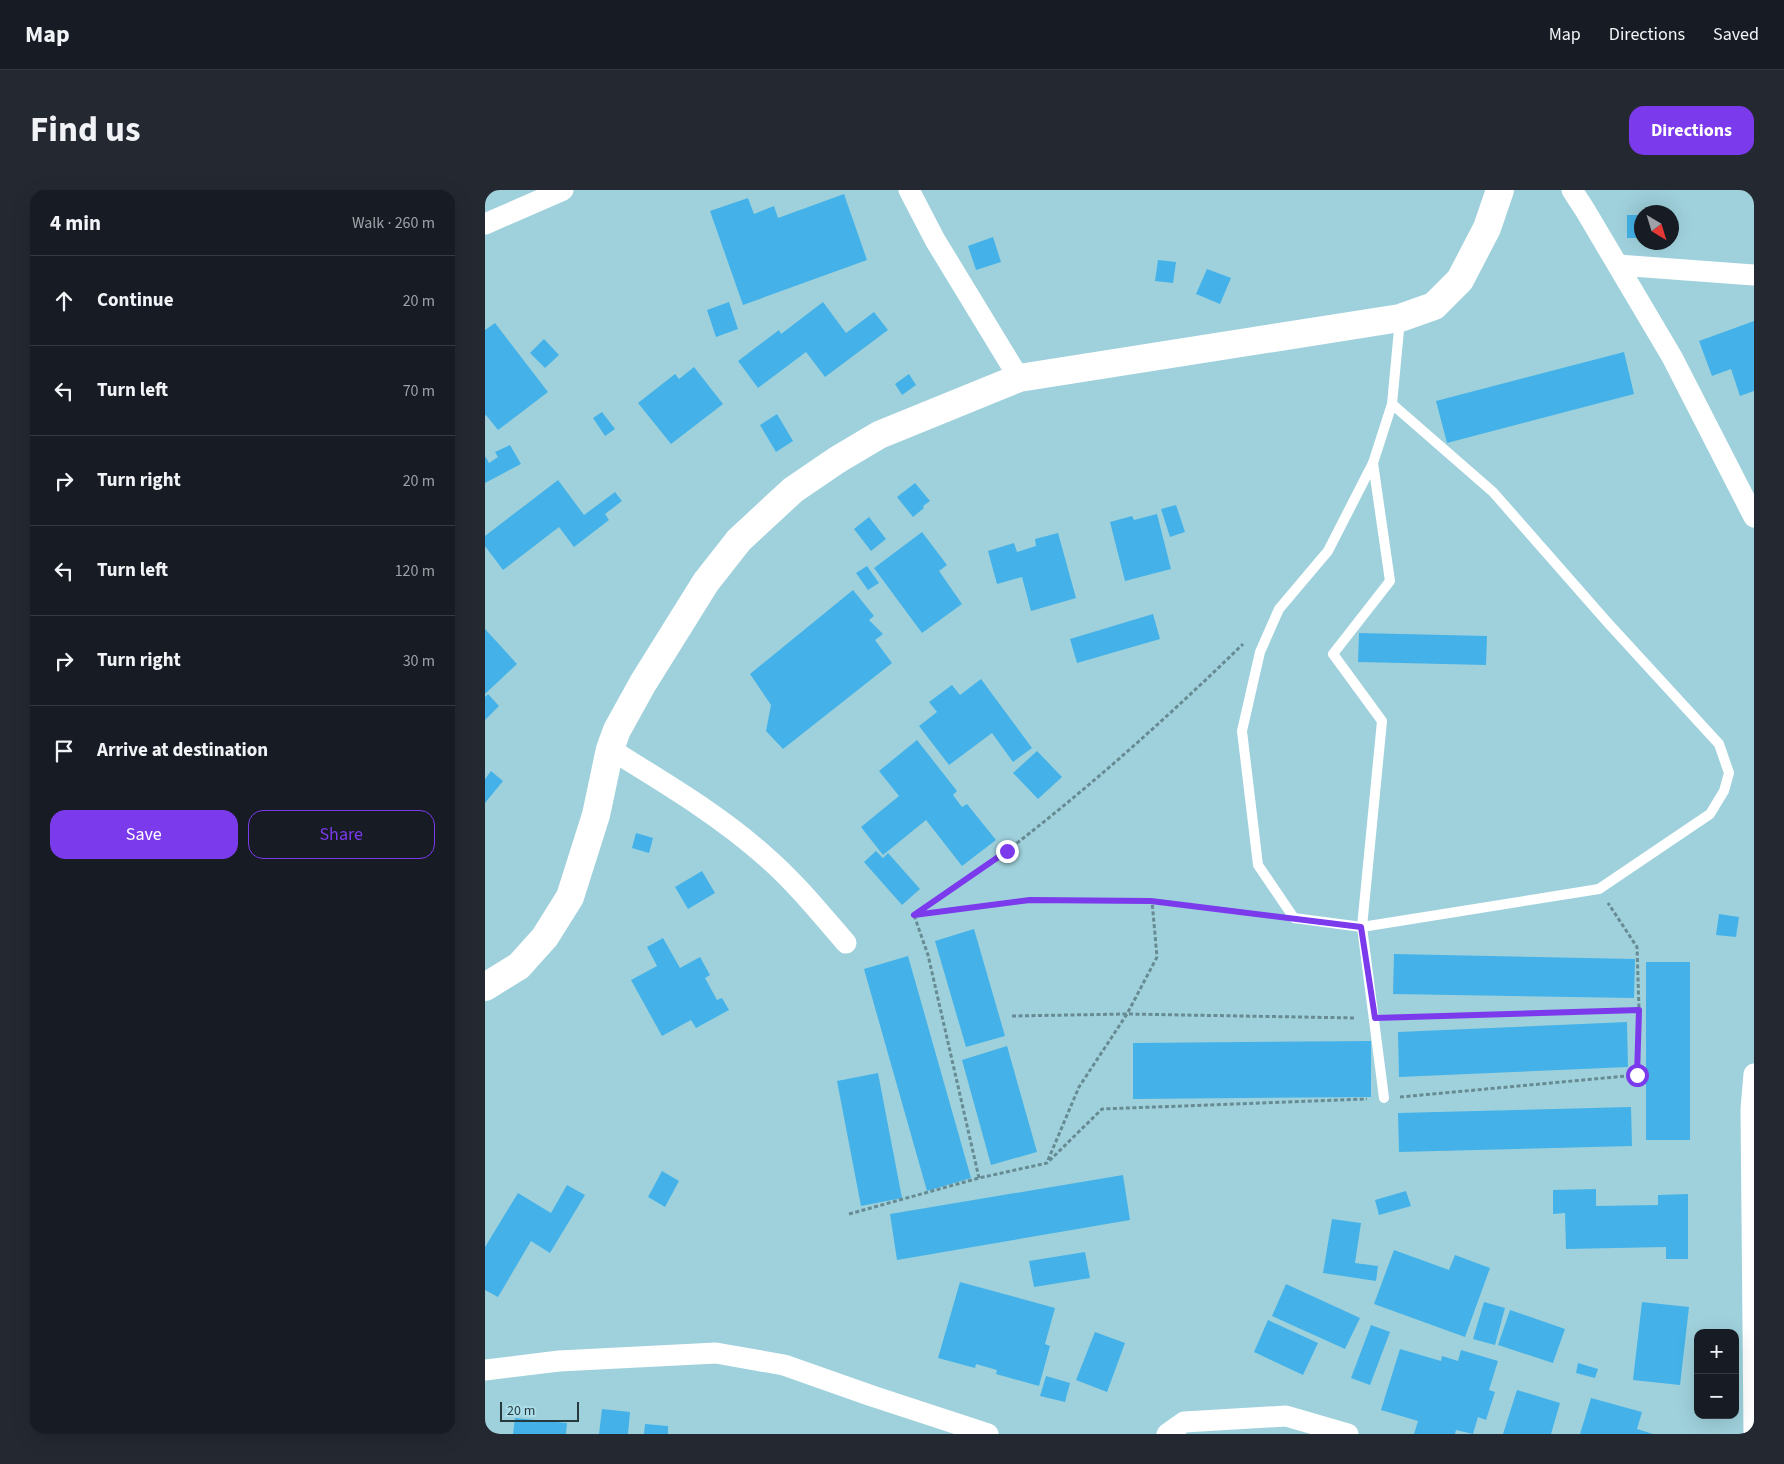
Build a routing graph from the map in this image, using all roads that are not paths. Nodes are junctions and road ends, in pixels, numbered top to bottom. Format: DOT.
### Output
graph roads {
  1 [pos="563,190"];
  2 [pos="909,190"];
  3 [pos="1500,190"];
  4 [pos="1572,190"];
  5 [pos="485,224"];
  6 [pos="1618,265"];
  7 [pos="1754,275"];
  8 [pos="1400,318"];
  9 [pos="1019,378"];
  10 [pos="1392,404"];
  11 [pos="1373,463"];
  12 [pos="1754,517"];
  13 [pos="610,749"];
  14 [pos="1361,927"];
  15 [pos="846,943"];
  16 [pos="485,987"];
  17 [pos="1754,1074"];
  18 [pos="1384,1098"];
  19 [pos="1752,1109"];
  20 [pos="485,1370"];
  21 [pos="988,1434"];
  22 [pos="1167,1434"];
  23 [pos="1348,1434"];
  24 [pos="1754,1434"];
  1 -- 5 [label="street"];
  2 -- 9 [label="street"];
  3 -- 8 [label="main road"];
  4 -- 6 [label="street"];
  6 -- 7 [label="street"];
  6 -- 12 [label="street"];
  8 -- 9 [label="main road"];
  8 -- 10 [label="lane"];
  9 -- 13 [label="main road"];
  10 -- 11 [label="lane"];
  10 -- 14 [label="lane"];
  11 -- 14 [label="lane"];
  11 -- 14 [label="lane"];
  13 -- 15 [label="street"];
  13 -- 16 [label="main road"];
  14 -- 18 [label="lane"];
  17 -- 19 [label="street"];
  19 -- 24 [label="street"];
  20 -- 21 [label="street"];
  22 -- 23 [label="street"];
}
